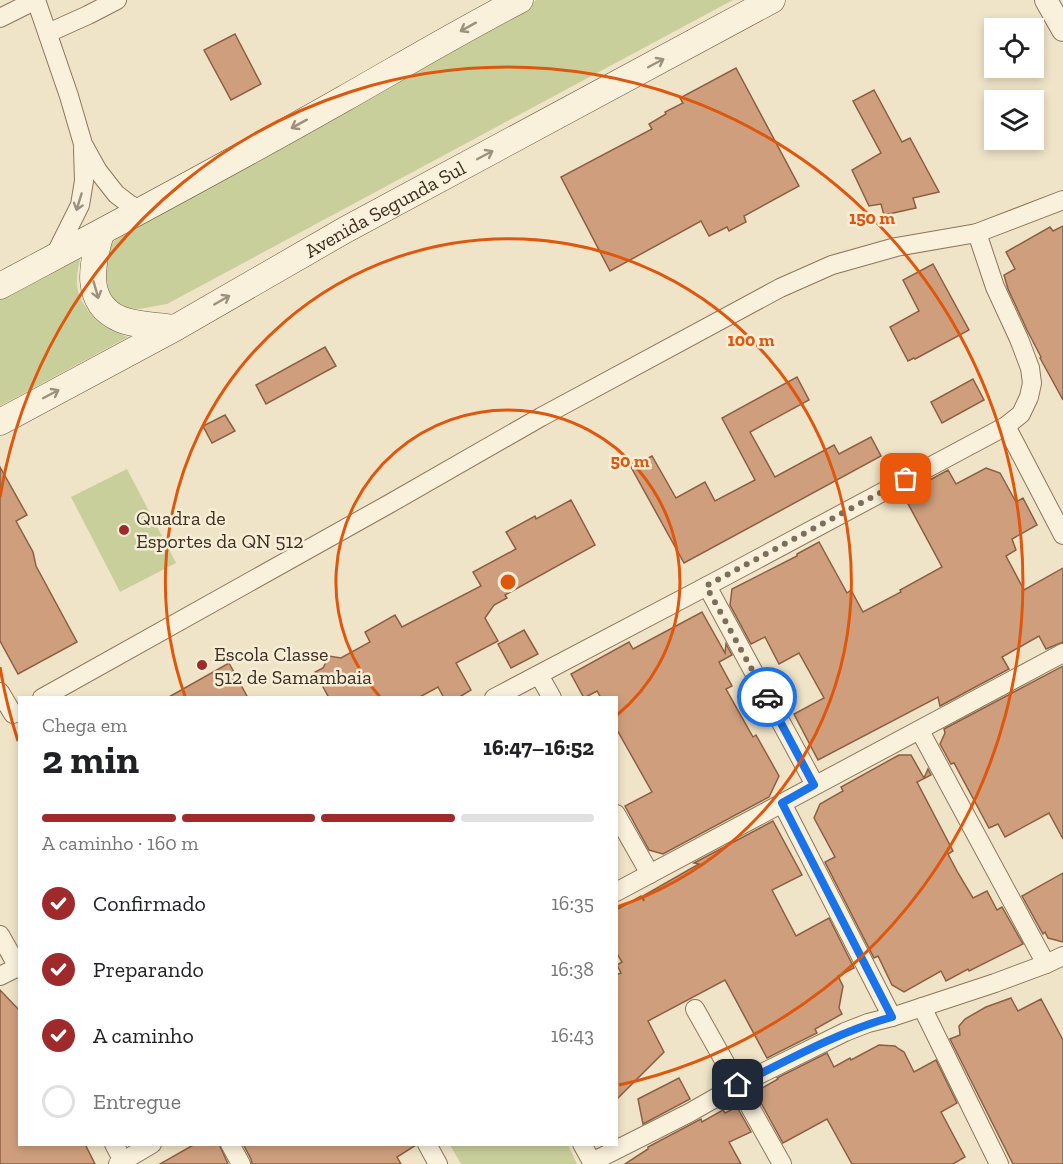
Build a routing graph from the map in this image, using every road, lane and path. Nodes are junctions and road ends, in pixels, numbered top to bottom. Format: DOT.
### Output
graph roads {
  1 [pos="36,0"];
  2 [pos="117,0"];
  3 [pos="520,0"];
  4 [pos="772,0"];
  5 [pos="1046,0"];
  6 [pos="0,18"];
  7 [pos="1063,30"];
  8 [pos="48,33"];
  9 [pos="83,144"];
  10 [pos="1063,200"];
  11 [pos="142,211"];
  12 [pos="101,233"];
  13 [pos="977,233"];
  14 [pos="54,257"];
  15 [pos="0,286"];
  16 [pos="175,328"];
  17 [pos="0,422"];
  18 [pos="1006,426"];
  19 [pos="1063,535"];
  20 [pos="706,586"];
  21 [pos="1063,653"];
  22 [pos="539,675"];
  23 [pos="0,692"];
  24 [pos="46,696"];
  25 [pos="498,696"];
  26 [pos="551,696"];
  27 [pos="11,715"];
  28 [pos="920,730"];
  29 [pos="814,785"];
  30 [pos="782,803"];
  31 [pos="618,818"];
  32 [pos="650,874"];
  33 [pos="618,891"];
  34 [pos="0,935"];
  35 [pos="1063,956"];
  36 [pos="1046,964"];
  37 [pos="18,966"];
  38 [pos="18,968"];
  39 [pos="0,976"];
  40 [pos="922,1007"];
  41 [pos="695,1009"];
  42 [pos="892,1017"];
  43 [pos="738,1085"];
  44 [pos="115,1146"];
  45 [pos="149,1146"];
  46 [pos="231,1146"];
  47 [pos="428,1146"];
  48 [pos="583,1146"];
  49 [pos="121,1162"];
  50 [pos="593,1163"];
  51 [pos="241,1164"];
  52 [pos="438,1164"];
  53 [pos="782,1164"];
  54 [pos="999,1164"];
  1 -- 6 [label="street"];
  1 -- 8 [label="street"];
  2 -- 8 [label="street"];
  3 -- 11 [label="main road, one-way"];
  16 -- 4 [label="main road, Avenida Segunda Sul, one-way"];
  5 -- 7 [label="street"];
  8 -- 9 [label="street"];
  9 -- 11 [label="street"];
  9 -- 14 [label="street, one-way"];
  10 -- 13 [label="street"];
  11 -- 12 [label="main road"];
  12 -- 14 [label="main road"];
  12 -- 16 [label="main road, one-way"];
  13 -- 18 [label="street"];
  13 -- 24 [label="street"];
  14 -- 15 [label="main road"];
  17 -- 16 [label="main road, Avenida Segunda Sul, one-way"];
  18 -- 19 [label="street"];
  18 -- 20 [label="street"];
  20 -- 22 [label="street"];
  20 -- 29 [label="street"];
  21 -- 28 [label="street"];
  22 -- 25 [label="street"];
  22 -- 26 [label="street"];
  23 -- 27 [label="street"];
  28 -- 29 [label="street"];
  28 -- 36 [label="street"];
  29 -- 30 [label="street"];
  30 -- 32 [label="street"];
  30 -- 42 [label="street"];
  31 -- 32 [label="street"];
  32 -- 33 [label="street"];
  34 -- 37 [label="street"];
  35 -- 36 [label="street"];
  36 -- 40 [label="street"];
  38 -- 39 [label="street"];
  40 -- 42 [label="street"];
  40 -- 54 [label="street"];
  41 -- 43 [label="street"];
  42 -- 43 [label="street"];
  43 -- 50 [label="street"];
  43 -- 53 [label="street"];
  44 -- 49 [label="street"];
  45 -- 49 [label="street"];
  46 -- 51 [label="street"];
  47 -- 52 [label="street"];
  48 -- 50 [label="street"];
}
